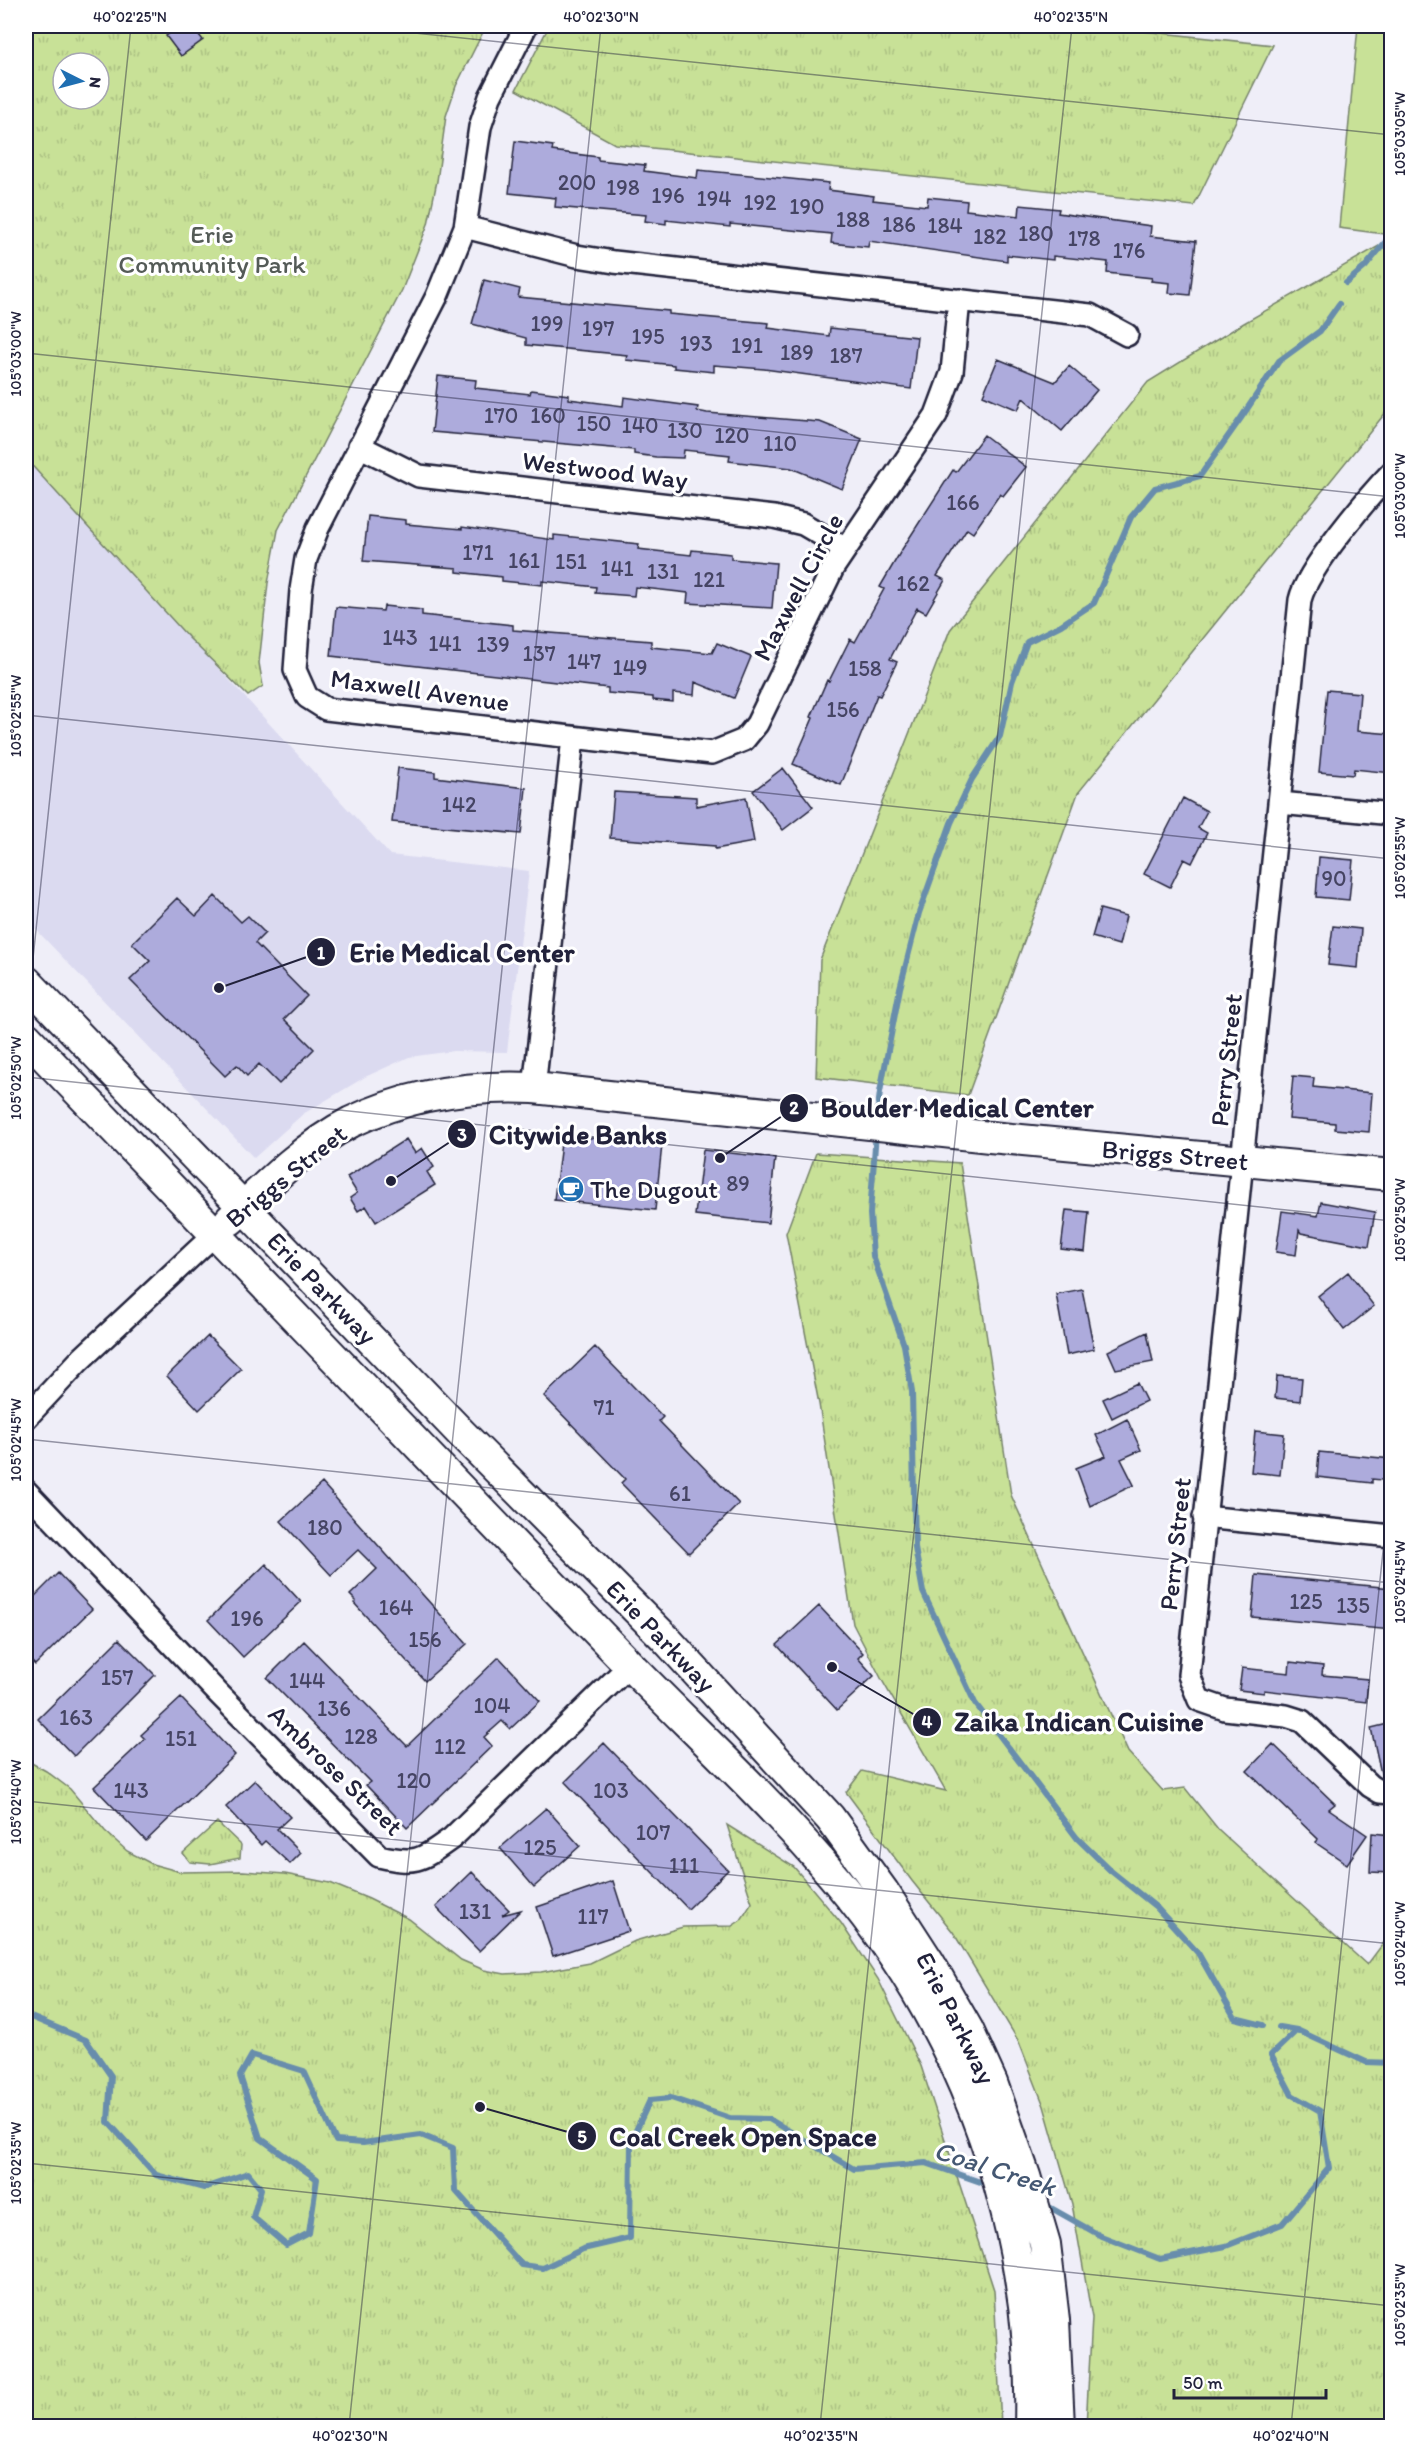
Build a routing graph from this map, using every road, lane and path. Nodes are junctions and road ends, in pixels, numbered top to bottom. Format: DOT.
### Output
graph roads {
  1 [pos="526,26"];
  2 [pos="465,227"];
  3 [pos="959,300"];
  4 [pos="1127,334"];
  5 [pos="359,446"];
  6 [pos="1392,472"];
  7 [pos="844,548"];
  8 [pos="573,738"];
  9 [pos="1280,803"];
  10 [pos="1392,814"];
  11 [pos="26,981"];
  12 [pos="26,1037"];
  13 [pos="534,1088"];
  14 [pos="1242,1160"];
  15 [pos="1392,1175"];
  16 [pos="244,1207"];
  17 [pos="215,1234"];
  18 [pos="26,1418"];
  19 [pos="26,1491"];
  20 [pos="1204,1517"];
  21 [pos="1392,1536"];
  22 [pos="630,1665"];
  23 [pos="1392,1793"];
  24 [pos="1030,2427"];
  25 [pos="1059,2427"];
  1 -- 2 [label="street, Maxwell Avenue"];
  2 -- 3 [label="street"];
  2 -- 5 [label="street, Maxwell Avenue"];
  3 -- 4 [label="street"];
  3 -- 7 [label="street, Maxwell Circle"];
  5 -- 7 [label="street, Westwood Way"];
  5 -- 8 [label="street, Maxwell Avenue"];
  6 -- 9 [label="street, Perry Street"];
  7 -- 8 [label="street, Maxwell Circle"];
  8 -- 13 [label="street"];
  9 -- 10 [label="street"];
  9 -- 14 [label="street, Perry Street"];
  11 -- 16 [label="main road, Erie Parkway"];
  12 -- 17 [label="main road, Erie Parkway"];
  13 -- 14 [label="main road, Briggs Street"];
  13 -- 16 [label="main road, Briggs Street"];
  14 -- 15 [label="main road, Briggs Street"];
  14 -- 20 [label="street, Perry Street"];
  16 -- 17 [label="main road, Briggs Street"];
  16 -- 25 [label="main road, Erie Parkway"];
  17 -- 18 [label="street"];
  17 -- 22 [label="main road, Erie Parkway"];
  19 -- 22 [label="street, Ambrose Street"];
  20 -- 21 [label="street"];
  20 -- 23 [label="street, Perry Street"];
  22 -- 24 [label="main road, Erie Parkway"];
}
